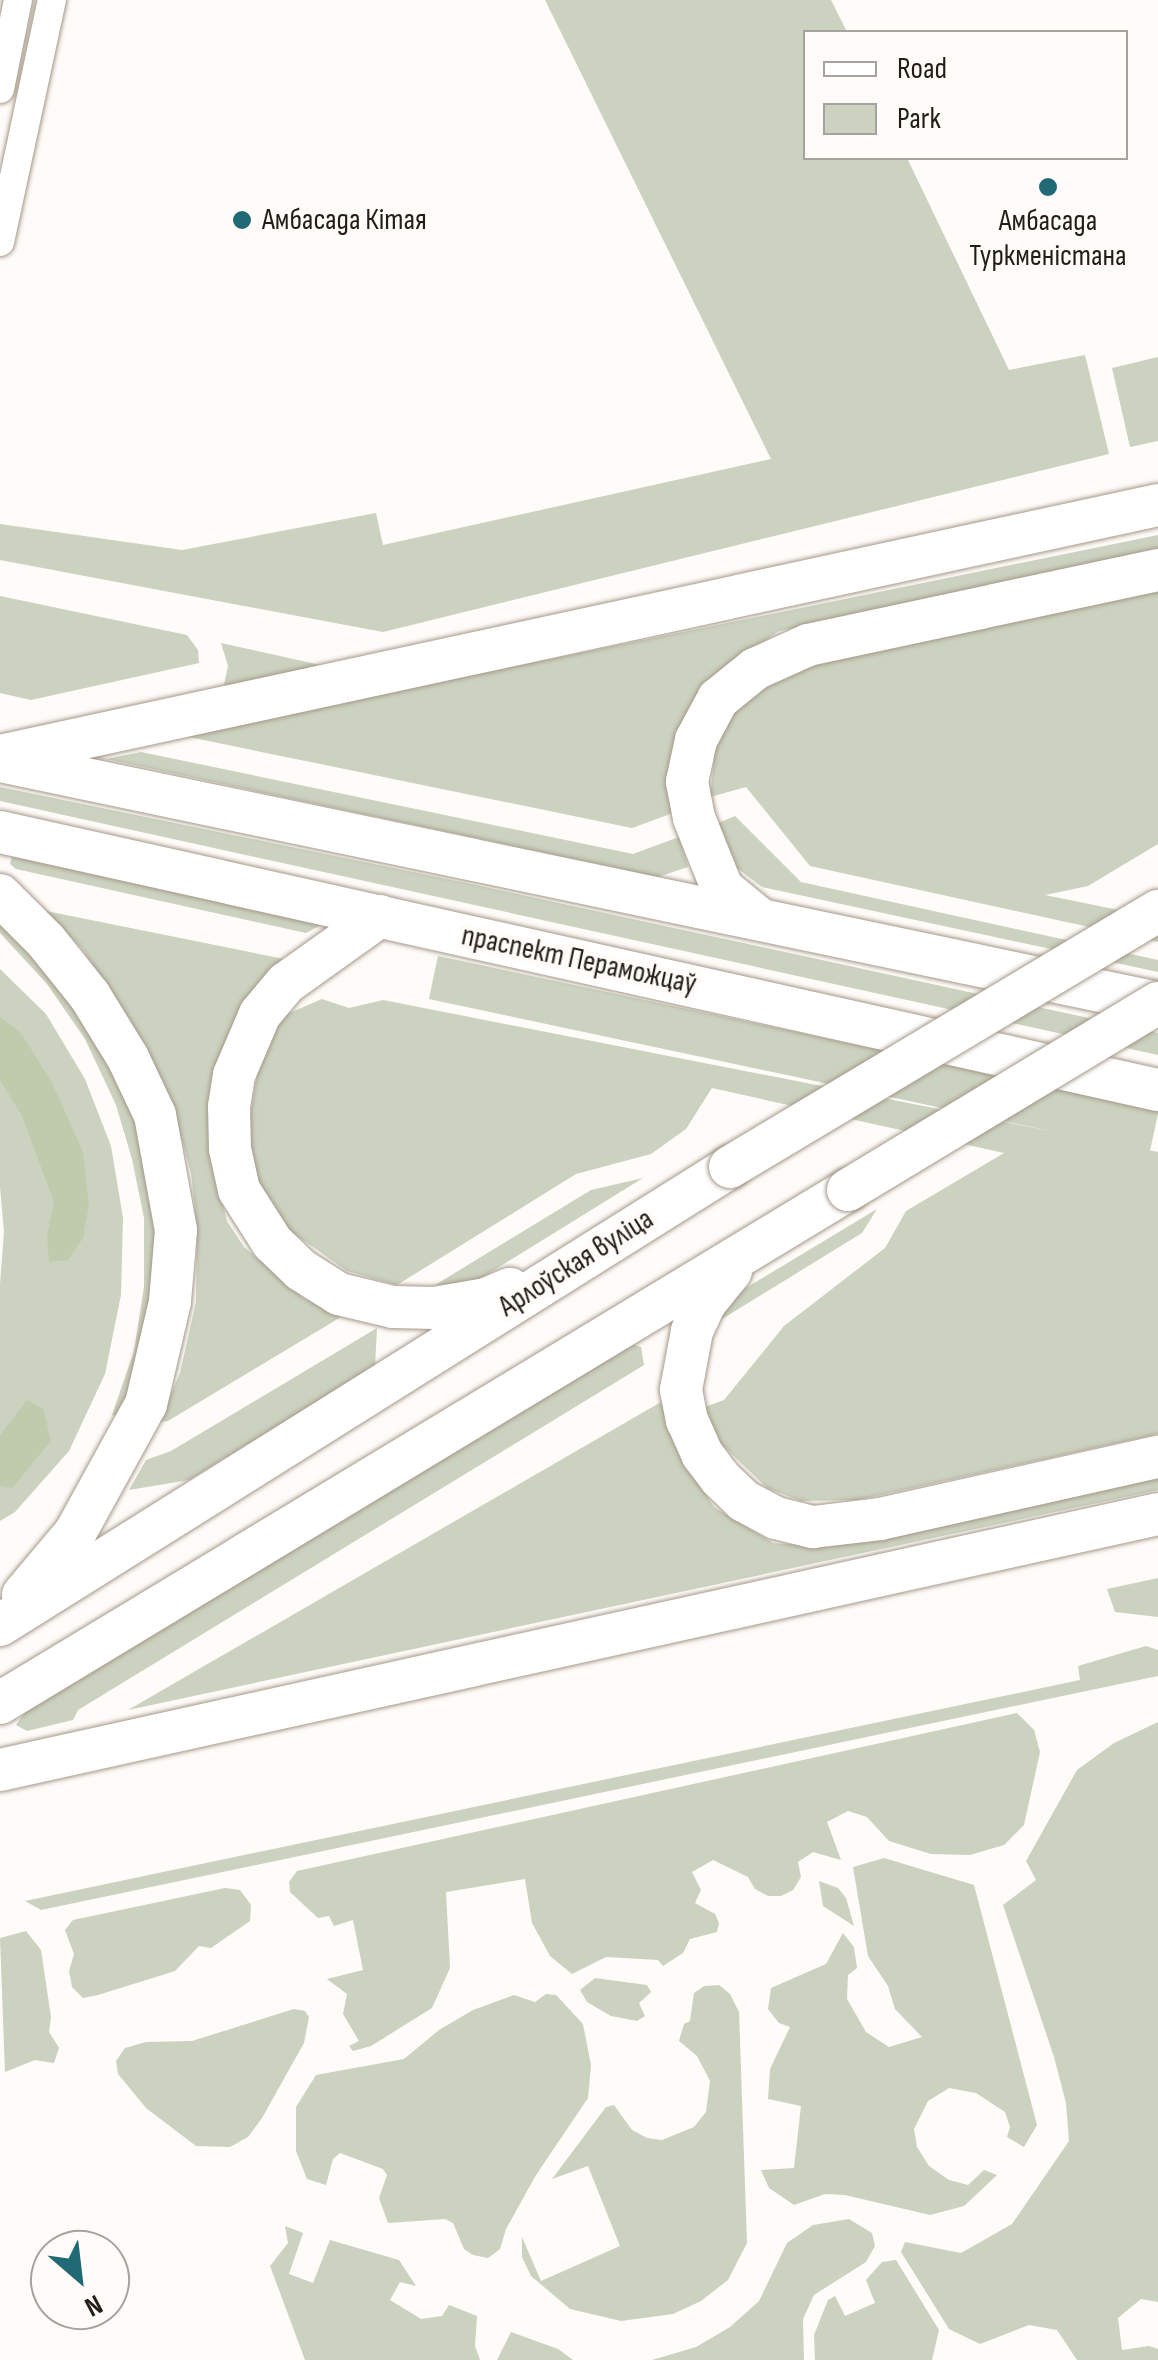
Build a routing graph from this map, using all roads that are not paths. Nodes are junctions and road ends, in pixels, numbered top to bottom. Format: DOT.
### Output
graph roads {
  1 [pos="18,0"];
  2 [pos="52,0"];
  3 [pos="0,89"];
  4 [pos="0,242"];
  5 [pos="1158,504"];
  6 [pos="1158,570"];
  7 [pos="0,758"];
  8 [pos="0,832"];
  9 [pos="0,894"];
  10 [pos="1158,911"];
  11 [pos="380,916"];
  12 [pos="757,917"];
  13 [pos="1158,1003"];
  14 [pos="1158,1090"];
  15 [pos="746,1252"];
  16 [pos="575,1263"];
  17 [pos="1158,1457"];
  18 [pos="1158,1514"];
  19 [pos="0,1623"];
  20 [pos="0,1703"];
  21 [pos="0,1770"];
  1 -- 3 [label="street"];
  2 -- 4 [label="street"];
  5 -- 7 [label="main road"];
  6 -- 12 [label="main road"];
  7 -- 12 [label="main road"];
  8 -- 11 [label="main road, праспект Пераможцаў"];
  9 -- 19 [label="main road"];
  10 -- 16 [label="main road, Арлоўская вуліца, bridge"];
  11 -- 14 [label="main road, праспект Пераможцаў"];
  11 -- 16 [label="main road"];
  12 -- 13 [label="main road"];
  13 -- 15 [label="main road, bridge"];
  15 -- 17 [label="main road"];
  15 -- 20 [label="main road"];
  16 -- 19 [label="main road, Арлоўская вуліца"];
  18 -- 21 [label="main road"];
}
